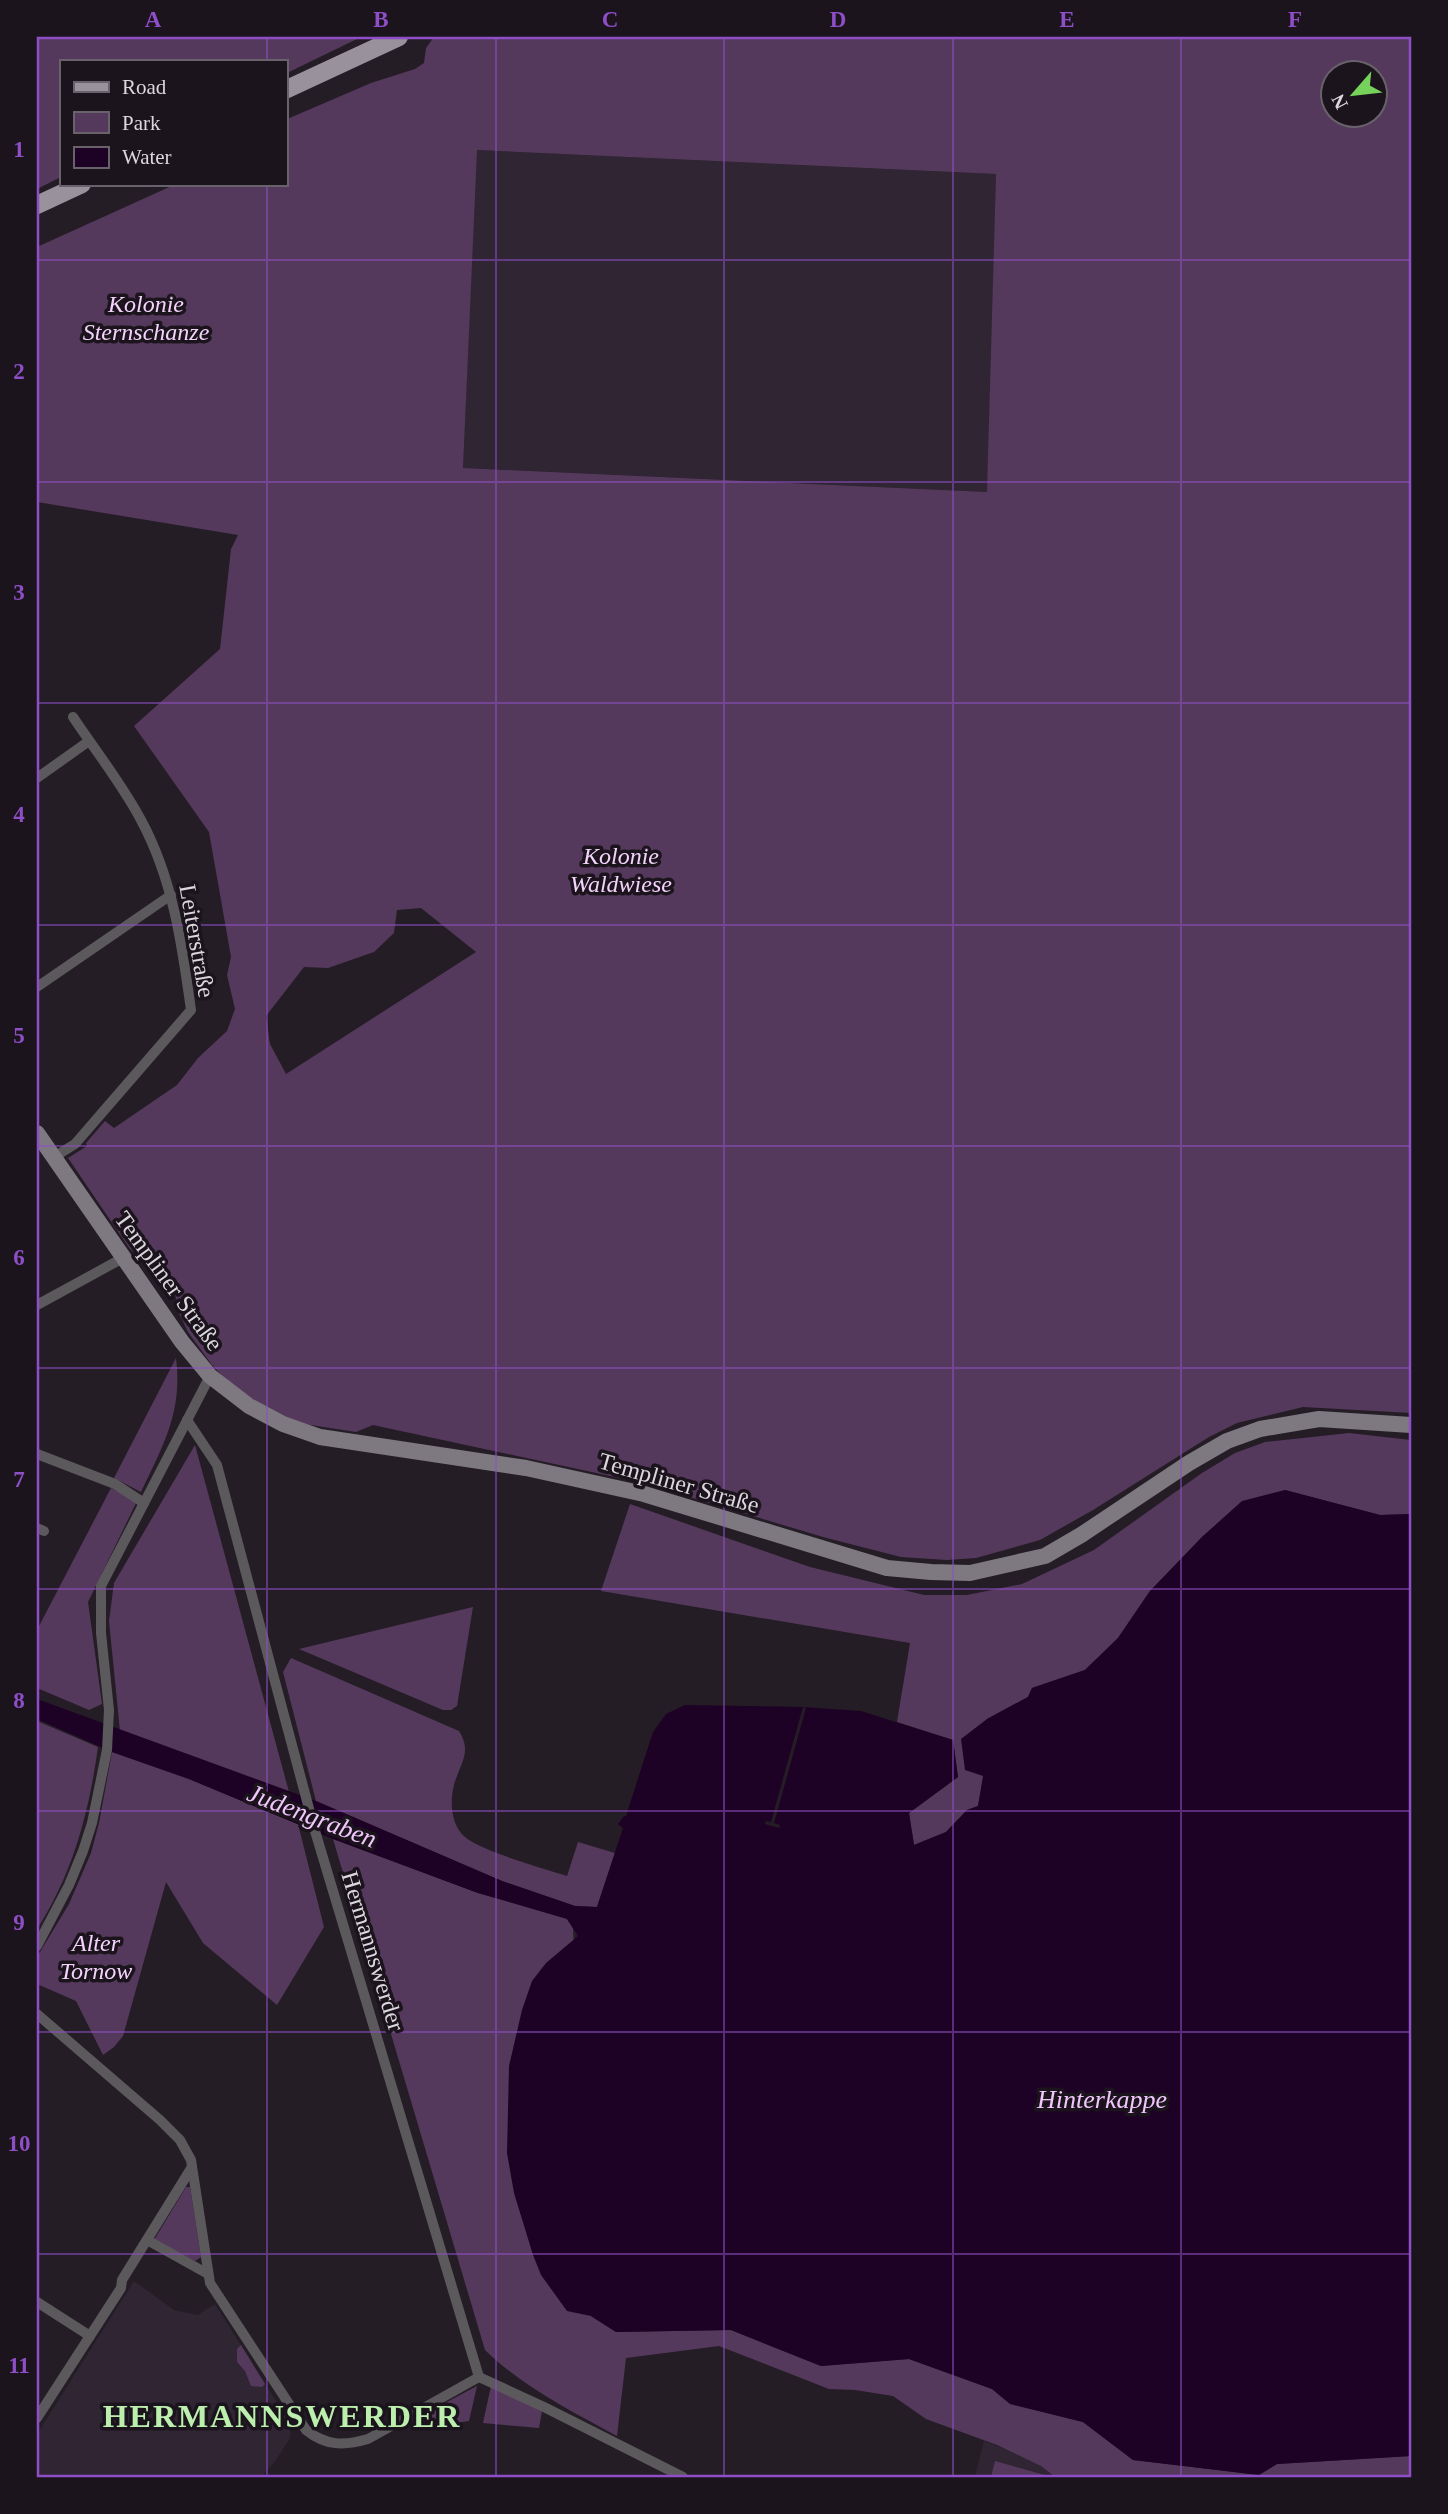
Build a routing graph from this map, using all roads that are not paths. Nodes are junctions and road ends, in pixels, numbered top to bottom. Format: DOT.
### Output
graph roads {
  1 [pos="400,37"];
  2 [pos="287,89"];
  3 [pos="78,186"];
  4 [pos="37,205"];
  5 [pos="72,717"];
  6 [pos="89,741"];
  7 [pos="37,778"];
  8 [pos="171,895"];
  9 [pos="37,987"];
  10 [pos="37,1133"];
  11 [pos="54,1157"];
  12 [pos="123,1258"];
  13 [pos="37,1305"];
  14 [pos="210,1376"];
  15 [pos="187,1420"];
  16 [pos="1411,1425"];
  17 [pos="37,1454"];
  18 [pos="144,1503"];
  19 [pos="37,1946"];
  20 [pos="37,2014"];
  21 [pos="192,2167"];
  22 [pos="147,2240"];
  23 [pos="208,2274"];
  24 [pos="37,2302"];
  25 [pos="90,2336"];
  26 [pos="479,2377"];
  27 [pos="37,2418"];
  28 [pos="683,2477"];
  1 -- 2 [label="main road"];
  3 -- 4 [label="main road"];
  5 -- 6 [label="street, Leiterstraße"];
  6 -- 7 [label="street"];
  6 -- 8 [label="street, Leiterstraße"];
  8 -- 9 [label="street"];
  8 -- 11 [label="street, Leiterstraße"];
  10 -- 11 [label="street, Templiner Straße"];
  11 -- 12 [label="street, Templiner Straße"];
  12 -- 13 [label="street"];
  12 -- 14 [label="street, Templiner Straße"];
  14 -- 15 [label="street"];
  14 -- 16 [label="street, Templiner Straße"];
  15 -- 18 [label="street"];
  15 -- 26 [label="street, Hermannswerder"];
  17 -- 18 [label="street"];
  18 -- 19 [label="street"];
  20 -- 21 [label="street"];
  21 -- 22 [label="street"];
  21 -- 23 [label="street"];
  22 -- 23 [label="street"];
  22 -- 25 [label="street"];
  23 -- 26 [label="street"];
  24 -- 25 [label="street"];
  25 -- 27 [label="street"];
  26 -- 28 [label="street"];
}
